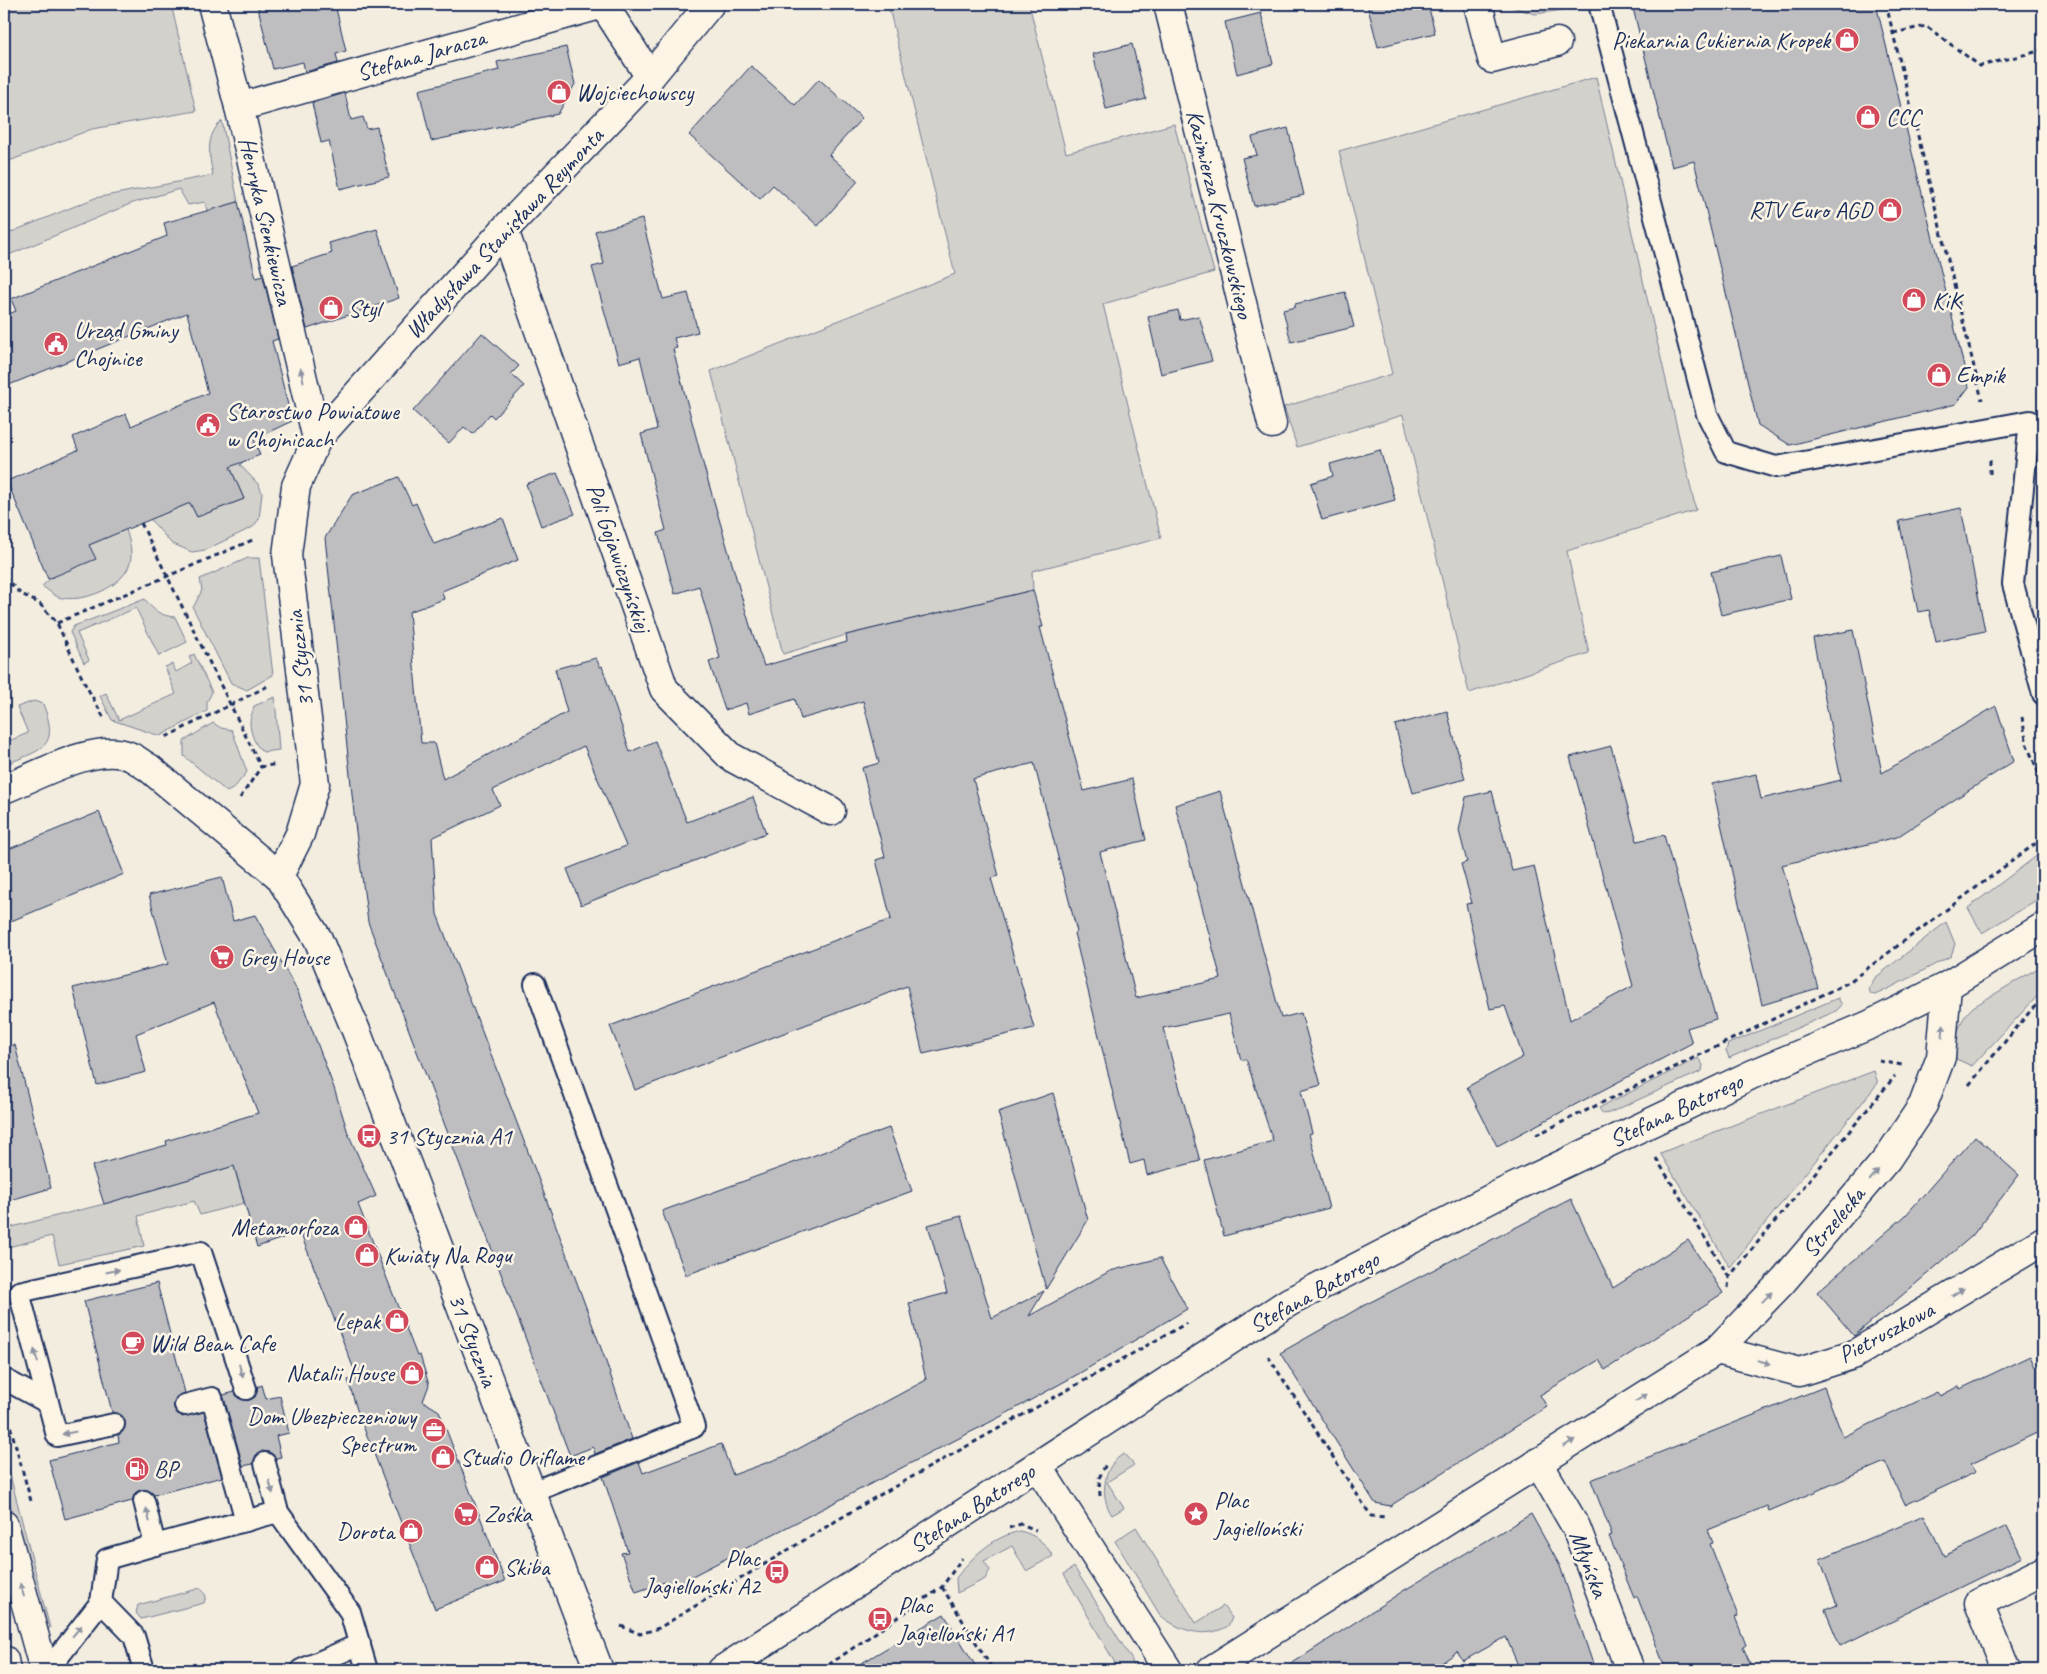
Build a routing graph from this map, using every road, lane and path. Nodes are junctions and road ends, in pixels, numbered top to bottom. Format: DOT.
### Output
graph roads {
  1 [pos="212,4"];
  2 [pos="603,4"];
  3 [pos="710,4"];
  4 [pos="1168,4"];
  5 [pos="1478,4"];
  6 [pos="1599,4"];
  7 [pos="1886,4"];
  8 [pos="1893,33"];
  9 [pos="1557,42"];
  10 [pos="2043,50"];
  11 [pos="650,77"];
  12 [pos="239,106"];
  13 [pos="504,230"];
  14 [pos="1272,424"];
  15 [pos="1989,429"];
  16 [pos="317,439"];
  17 [pos="1991,485"];
  18 [pos="141,523"];
  19 [pos="260,536"];
  20 [pos="4,577"];
  21 [pos="168,577"];
  22 [pos="271,684"];
  23 [pos="2043,694"];
  24 [pos="230,705"];
  25 [pos="2022,716"];
  26 [pos="163,739"];
  27 [pos="286,761"];
  28 [pos="261,767"];
  29 [pos="2043,783"];
  30 [pos="4,789"];
  31 [pos="236,803"];
  32 [pos="831,811"];
  33 [pos="279,876"];
  34 [pos="2043,927"];
  35 [pos="534,984"];
  36 [pos="1947,986"];
  37 [pos="2043,1000"];
  38 [pos="1873,1063"];
  39 [pos="1969,1085"];
  40 [pos="1654,1154"];
  41 [pos="2043,1241"];
  42 [pos="1729,1277"];
  43 [pos="1728,1291"];
  44 [pos="1717,1350"];
  45 [pos="1266,1353"];
  46 [pos="4,1378"];
  47 [pos="246,1389"];
  48 [pos="48,1403"];
  49 [pos="185,1405"];
  50 [pos="114,1424"];
  51 [pos="1110,1456"];
  52 [pos="1538,1462"];
  53 [pos="265,1463"];
  54 [pos="1037,1465"];
  55 [pos="530,1494"];
  56 [pos="144,1501"];
  57 [pos="1100,1502"];
  58 [pos="1396,1511"];
  59 [pos="278,1512"];
  60 [pos="246,1520"];
  61 [pos="4,1524"];
  62 [pos="1006,1529"];
  63 [pos="1038,1530"];
  64 [pos="155,1545"];
  65 [pos="969,1552"];
  66 [pos="2043,1571"];
  67 [pos="942,1587"];
  68 [pos="102,1602"];
  69 [pos="619,1621"];
  70 [pos="659,1628"];
  71 [pos="360,1644"];
  72 [pos="4,1660"];
  73 [pos="6,1670"];
  74 [pos="46,1670"];
  75 [pos="144,1670"];
  76 [pos="301,1670"];
  77 [pos="368,1670"];
  78 [pos="599,1670"];
  79 [pos="722,1670"];
  80 [pos="821,1670"];
  81 [pos="993,1670"];
  82 [pos="1168,1670"];
  83 [pos="1210,1670"];
  84 [pos="1630,1670"];
  85 [pos="2006,1670"];
  1 -- 12 [label="street, Henryka Sienkiewicza"];
  2 -- 11 [label="street"];
  2 -- 12 [label="street, Stefana Jaracza"];
  3 -- 11 [label="street, Władysława Stanisława Reymonta"];
  4 -- 14 [label="street, Kazimierza Kruczkowskiego"];
  5 -- 9 [label="street"];
  6 -- 15 [label="lane"];
  7 -- 8 [label="path"];
  8 -- 10 [label="path"];
  8 -- 15 [label="path"];
  11 -- 13 [label="street, Władysława Stanisława Reymonta"];
  16 -- 12 [label="street, Henryka Sienkiewicza, one-way"];
  13 -- 16 [label="street, Władysława Stanisława Reymonta"];
  13 -- 32 [label="street, Poli Gojawiczyńskiej"];
  15 -- 17 [label="path"];
  15 -- 23 [label="lane"];
  16 -- 33 [label="street, 31 Stycznia"];
  18 -- 21 [label="path"];
  19 -- 21 [label="path"];
  20 -- 21 [label="path"];
  21 -- 24 [label="path"];
  22 -- 24 [label="path"];
  24 -- 26 [label="path"];
  24 -- 28 [label="path"];
  25 -- 29 [label="path"];
  27 -- 28 [label="path"];
  28 -- 31 [label="path"];
  30 -- 33 [label="street, 31 Stycznia"];
  33 -- 55 [label="street, 31 Stycznia"];
  34 -- 36 [label="street"];
  35 -- 55 [label="lane"];
  44 -- 36 [label="street, Strzelecka, one-way"];
  36 -- 54 [label="street, Stefana Batorego"];
  37 -- 39 [label="path"];
  38 -- 42 [label="path"];
  40 -- 42 [label="path"];
  44 -- 41 [label="street, Pietruszkowa, one-way"];
  42 -- 43 [label="path"];
  52 -- 44 [label="street, Strzelecka, one-way"];
  45 -- 58 [label="path"];
  46 -- 48 [label="lane"];
  48 -- 47 [label="lane, one-way"];
  50 -- 48 [label="lane, one-way"];
  49 -- 60 [label="lane"];
  51 -- 57 [label="path"];
  52 -- 83 [label="street"];
  52 -- 84 [label="street, Młyńska"];
  53 -- 59 [label="lane, one-way"];
  54 -- 79 [label="street, Stefana Batorego"];
  54 -- 82 [label="street"];
  55 -- 78 [label="street, 31 Stycznia"];
  64 -- 56 [label="lane, one-way"];
  59 -- 60 [label="lane"];
  59 -- 71 [label="lane"];
  60 -- 64 [label="lane"];
  74 -- 61 [label="street, one-way"];
  62 -- 63 [label="path"];
  64 -- 68 [label="lane"];
  65 -- 67 [label="path"];
  66 -- 85 [label="street"];
  67 -- 80 [label="path"];
  67 -- 81 [label="path"];
  74 -- 68 [label="lane, one-way"];
  68 -- 75 [label="lane"];
  69 -- 70 [label="path"];
  71 -- 76 [label="lane"];
  71 -- 77 [label="lane"];
  72 -- 73 [label="street"];
}
